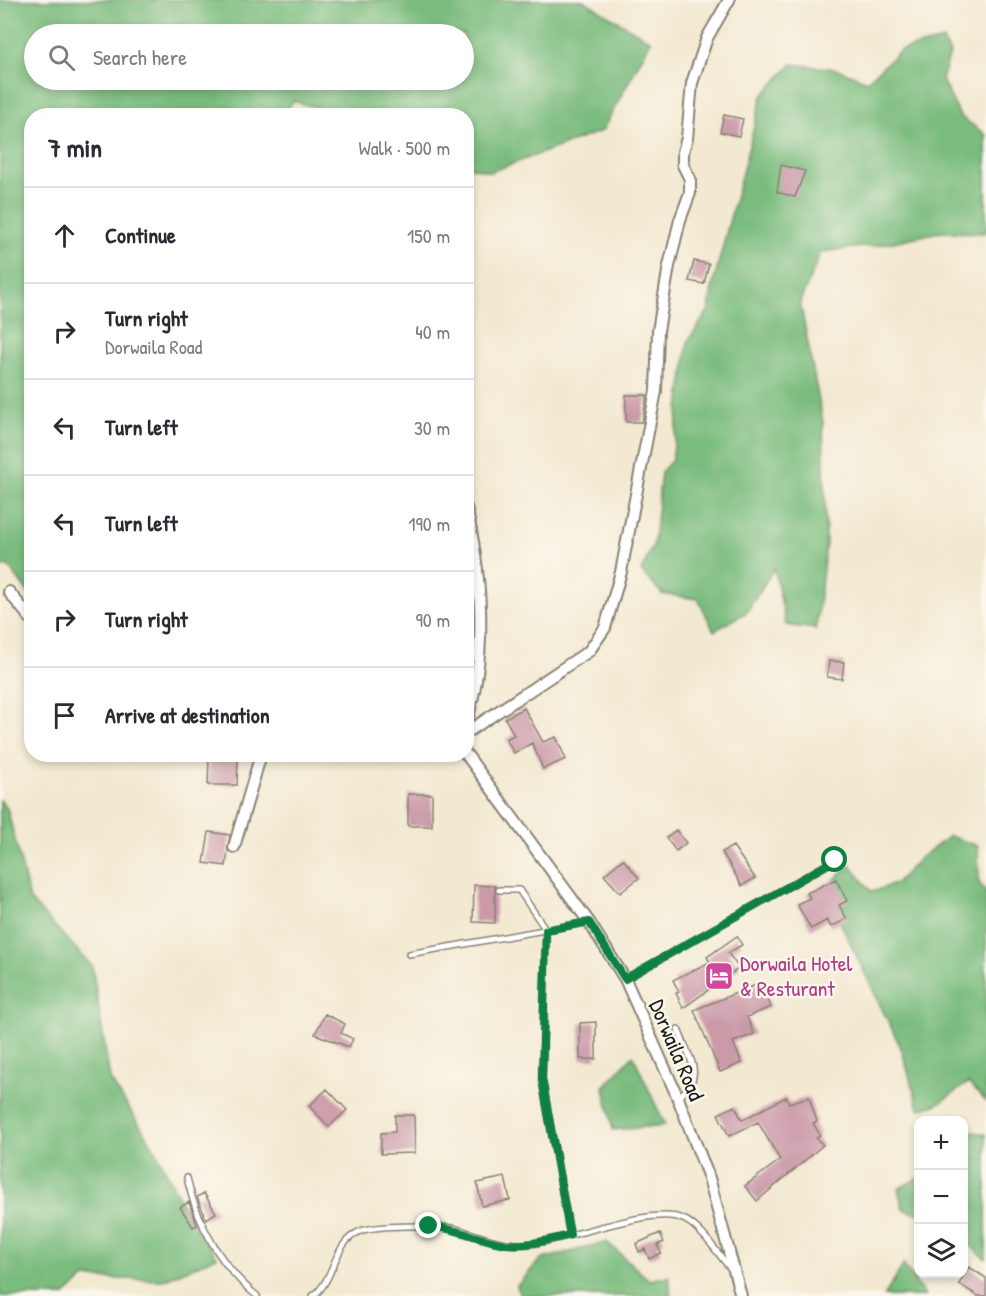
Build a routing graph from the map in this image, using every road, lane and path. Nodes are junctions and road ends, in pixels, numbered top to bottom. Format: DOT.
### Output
graph roads {
  1 [pos="729,0"];
  2 [pos="474,549"];
  3 [pos="9,592"];
  4 [pos="24,610"];
  5 [pos="474,687"];
  6 [pos="474,728"];
  7 [pos="259,762"];
  8 [pos="472,762"];
  9 [pos="234,847"];
  10 [pos="835,860"];
  11 [pos="499,890"];
  12 [pos="589,922"];
  13 [pos="546,930"];
  14 [pos="409,954"];
  15 [pos="625,979"];
  16 [pos="678,1029"];
  17 [pos="678,1098"];
  18 [pos="187,1178"];
  19 [pos="570,1235"];
  20 [pos="734,1271"];
  21 [pos="316,1295"];
  22 [pos="257,1296"];
  23 [pos="741,1296"];
  1 -- 6 [label="street"];
  2 -- 5 [label="street"];
  3 -- 4 [label="street"];
  7 -- 9 [label="street"];
  8 -- 12 [label="street, Dorwaila Road"];
  10 -- 15 [label="lane"];
  11 -- 13 [label="lane"];
  12 -- 13 [label="lane"];
  12 -- 15 [label="street, Dorwaila Road"];
  13 -- 14 [label="lane"];
  13 -- 19 [label="lane"];
  15 -- 17 [label="street, Dorwaila Road"];
  16 -- 17 [label="lane"];
  17 -- 20 [label="street, Dorwaila Road"];
  18 -- 22 [label="lane"];
  19 -- 20 [label="lane"];
  19 -- 21 [label="lane"];
  20 -- 23 [label="street, Dorwaila Road"];
}
